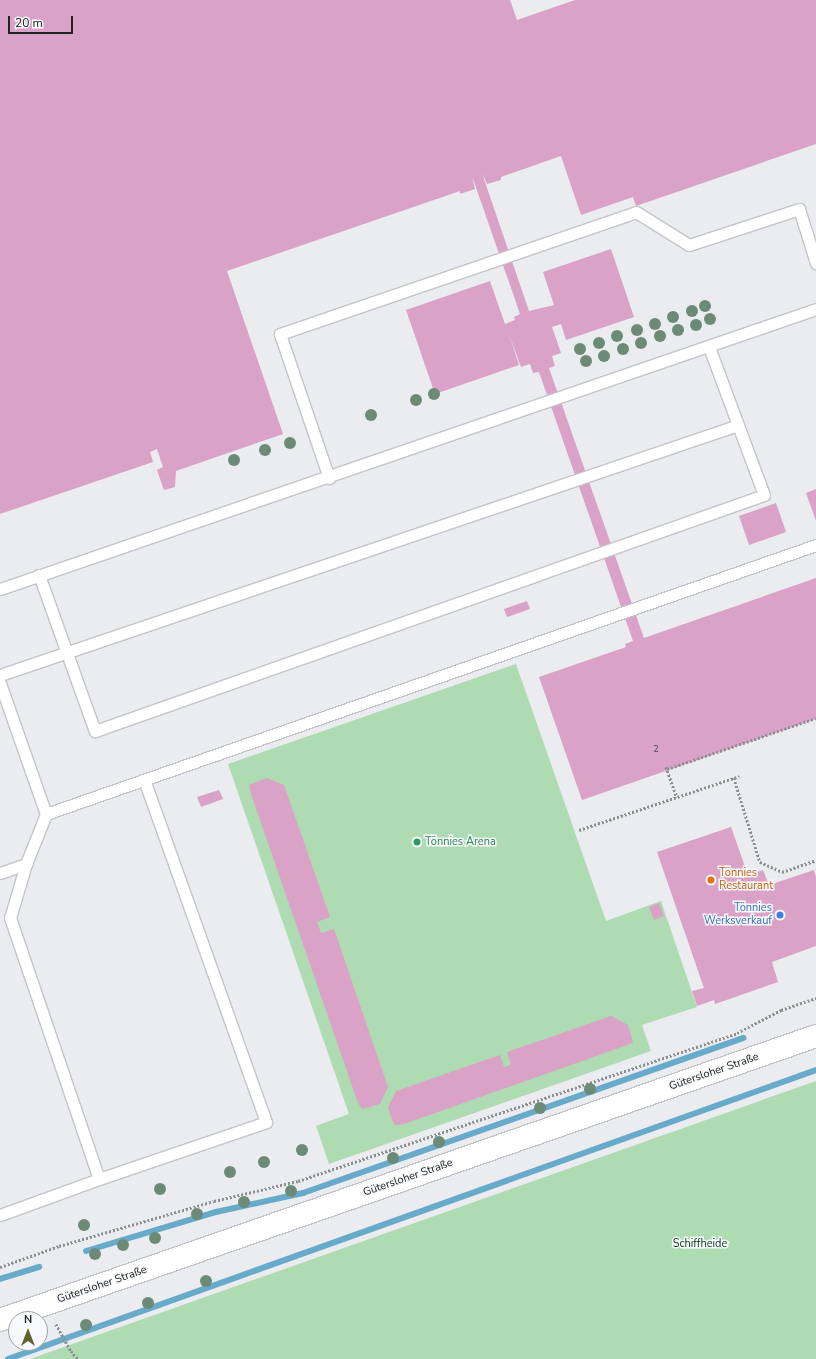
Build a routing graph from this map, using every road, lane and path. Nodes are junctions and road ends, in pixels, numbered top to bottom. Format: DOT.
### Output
graph roads {
  1 [pos="816,263"];
  2 [pos="816,309"];
  3 [pos="709,347"];
  4 [pos="738,425"];
  5 [pos="329,478"];
  6 [pos="816,545"];
  7 [pos="39,575"];
  8 [pos="0,589"];
  9 [pos="66,652"];
  10 [pos="0,675"];
  11 [pos="0,683"];
  12 [pos="816,718"];
  13 [pos="739,776"];
  14 [pos="734,778"];
  15 [pos="144,780"];
  16 [pos="677,797"];
  17 [pos="46,814"];
  18 [pos="580,830"];
  19 [pos="816,860"];
  20 [pos="26,864"];
  21 [pos="0,873"];
  22 [pos="816,998"];
  23 [pos="816,1036"];
  24 [pos="99,1179"];
  25 [pos="0,1215"];
  26 [pos="0,1267"];
  27 [pos="46,1304"];
  28 [pos="0,1320"];
  29 [pos="78,1359"];
  1 -- 5 [label="lane"];
  2 -- 3 [label="lane"];
  3 -- 4 [label="lane"];
  3 -- 5 [label="lane"];
  4 -- 9 [label="lane"];
  4 -- 9 [label="lane"];
  5 -- 7 [label="lane"];
  6 -- 15 [label="lane"];
  7 -- 8 [label="lane"];
  7 -- 9 [label="lane"];
  9 -- 10 [label="lane"];
  11 -- 17 [label="lane"];
  12 -- 16 [label="path"];
  13 -- 14 [label="path"];
  14 -- 16 [label="path"];
  14 -- 19 [label="path"];
  15 -- 17 [label="lane"];
  15 -- 24 [label="lane"];
  16 -- 18 [label="path"];
  17 -- 20 [label="lane"];
  20 -- 21 [label="lane"];
  20 -- 24 [label="lane"];
  22 -- 26 [label="path"];
  23 -- 27 [label="main road, Gütersloher Straße"];
  24 -- 25 [label="lane"];
  27 -- 28 [label="main road, Gütersloher Straße"];
  27 -- 29 [label="path"];
}
